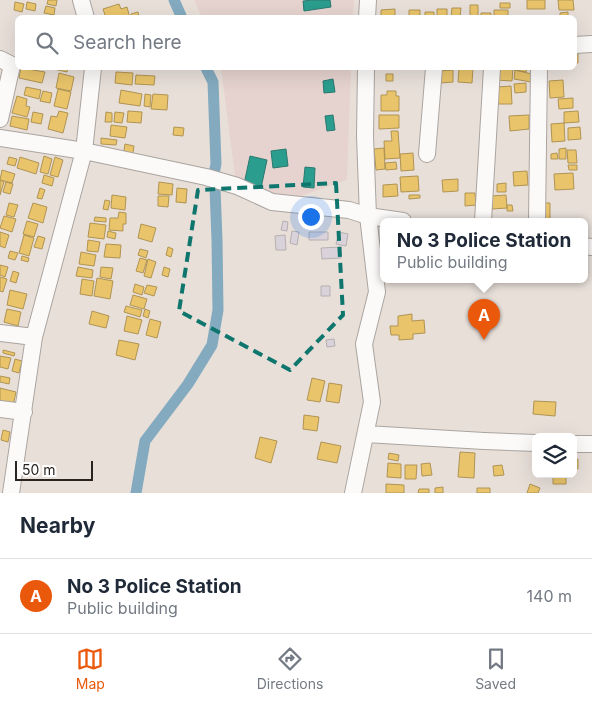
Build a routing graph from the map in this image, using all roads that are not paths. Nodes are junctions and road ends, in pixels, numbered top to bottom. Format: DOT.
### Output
graph roads {
  1 [pos="81,0"];
  2 [pos="368,0"];
  3 [pos="85,15"];
  4 [pos="367,15"];
  5 [pos="592,44"];
  6 [pos="577,45"];
  7 [pos="0,59"];
  8 [pos="93,70"];
  9 [pos="366,70"];
  10 [pos="434,70"];
  11 [pos="492,70"];
  12 [pos="539,70"];
  13 [pos="0,119"];
  14 [pos="0,138"];
  15 [pos="84,151"];
  16 [pos="427,154"];
  17 [pos="368,216"];
  18 [pos="382,218"];
  19 [pos="483,218"];
  20 [pos="537,218"];
  21 [pos="0,333"];
  22 [pos="34,337"];
  23 [pos="0,409"];
  24 [pos="24,412"];
  25 [pos="366,434"];
  26 [pos="532,443"];
  27 [pos="577,444"];
  28 [pos="592,444"];
  29 [pos="11,493"];
  30 [pos="353,493"];
  1 -- 3 [label="street"];
  2 -- 4 [label="street"];
  5 -- 6 [label="street"];
  7 -- 13 [label="street"];
  8 -- 15 [label="street"];
  9 -- 17 [label="street"];
  10 -- 16 [label="street"];
  11 -- 19 [label="street"];
  12 -- 20 [label="street"];
  14 -- 15 [label="street"];
  15 -- 17 [label="street"];
  15 -- 22 [label="street"];
  17 -- 18 [label="street"];
  17 -- 25 [label="street"];
  21 -- 22 [label="street"];
  22 -- 24 [label="street"];
  23 -- 24 [label="street"];
  24 -- 29 [label="street"];
  25 -- 26 [label="street"];
  25 -- 30 [label="street"];
  27 -- 28 [label="street"];
}
